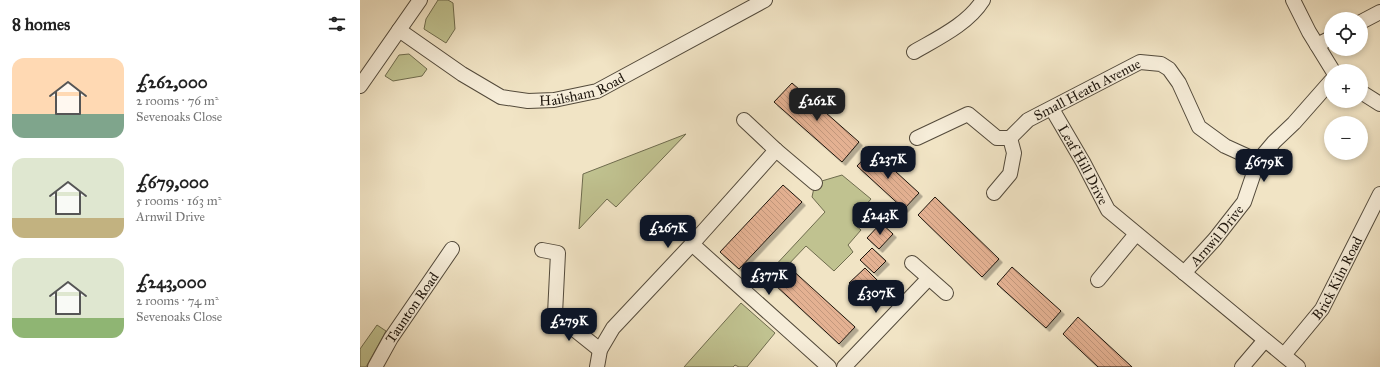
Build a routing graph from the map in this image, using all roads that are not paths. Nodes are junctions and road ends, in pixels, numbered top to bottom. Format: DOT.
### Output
graph roads {
  1 [pos="420,0"];
  2 [pos="765,0"];
  3 [pos="983,0"];
  4 [pos="1293,0"];
  5 [pos="1380,12"];
  6 [pos="1368,18"];
  7 [pos="399,30"];
  8 [pos="1324,41"];
  9 [pos="1317,44"];
  10 [pos="914,52"];
  11 [pos="1329,64"];
  12 [pos="360,86"];
  13 [pos="1324,89"];
  14 [pos="1368,96"];
  15 [pos="1380,104"];
  16 [pos="1052,109"];
  17 [pos="744,120"];
  18 [pos="917,138"];
  19 [pos="1010,138"];
  20 [pos="776,150"];
  21 [pos="1258,161"];
  22 [pos="815,183"];
  23 [pos="994,193"];
  24 [pos="1380,194"];
  25 [pos="1136,234"];
  26 [pos="692,244"];
  27 [pos="452,249"];
  28 [pos="542,250"];
  29 [pos="912,263"];
  30 [pos="1184,274"];
  31 [pos="928,279"];
  32 [pos="1098,280"];
  33 [pos="946,293"];
  34 [pos="1265,340"];
  35 [pos="600,350"];
  36 [pos="1284,355"];
  37 [pos="374,367"];
  38 [pos="597,367"];
  39 [pos="829,367"];
  40 [pos="844,367"];
  41 [pos="1242,367"];
  42 [pos="1298,367"];
  1 -- 7 [label="street"];
  2 -- 7 [label="street, Hailsham Road"];
  3 -- 10 [label="street"];
  4 -- 9 [label="street"];
  5 -- 6 [label="street"];
  7 -- 12 [label="street"];
  8 -- 9 [label="street"];
  9 -- 11 [label="street"];
  13 -- 21 [label="street, Arnwil Drive"];
  14 -- 15 [label="street"];
  16 -- 19 [label="street, Small Heath Avenue"];
  16 -- 21 [label="street, Small Heath Avenue"];
  16 -- 25 [label="street, Leaf Hill Drive"];
  17 -- 20 [label="street"];
  18 -- 19 [label="street"];
  19 -- 23 [label="street"];
  20 -- 22 [label="street"];
  20 -- 26 [label="street"];
  21 -- 30 [label="street, Arnwil Drive"];
  24 -- 36 [label="street, Brick Kiln Road"];
  25 -- 30 [label="street, Leaf Hill Drive"];
  25 -- 32 [label="street"];
  26 -- 35 [label="street"];
  26 -- 39 [label="street"];
  27 -- 37 [label="street, Taunton Road"];
  28 -- 35 [label="street"];
  29 -- 31 [label="street"];
  30 -- 34 [label="street, Leaf Hill Drive"];
  31 -- 33 [label="street"];
  31 -- 40 [label="street"];
  34 -- 36 [label="street, Leaf Hill Drive"];
  34 -- 41 [label="street"];
  35 -- 38 [label="street"];
  36 -- 42 [label="street, Leaf Hill Drive"];
}
